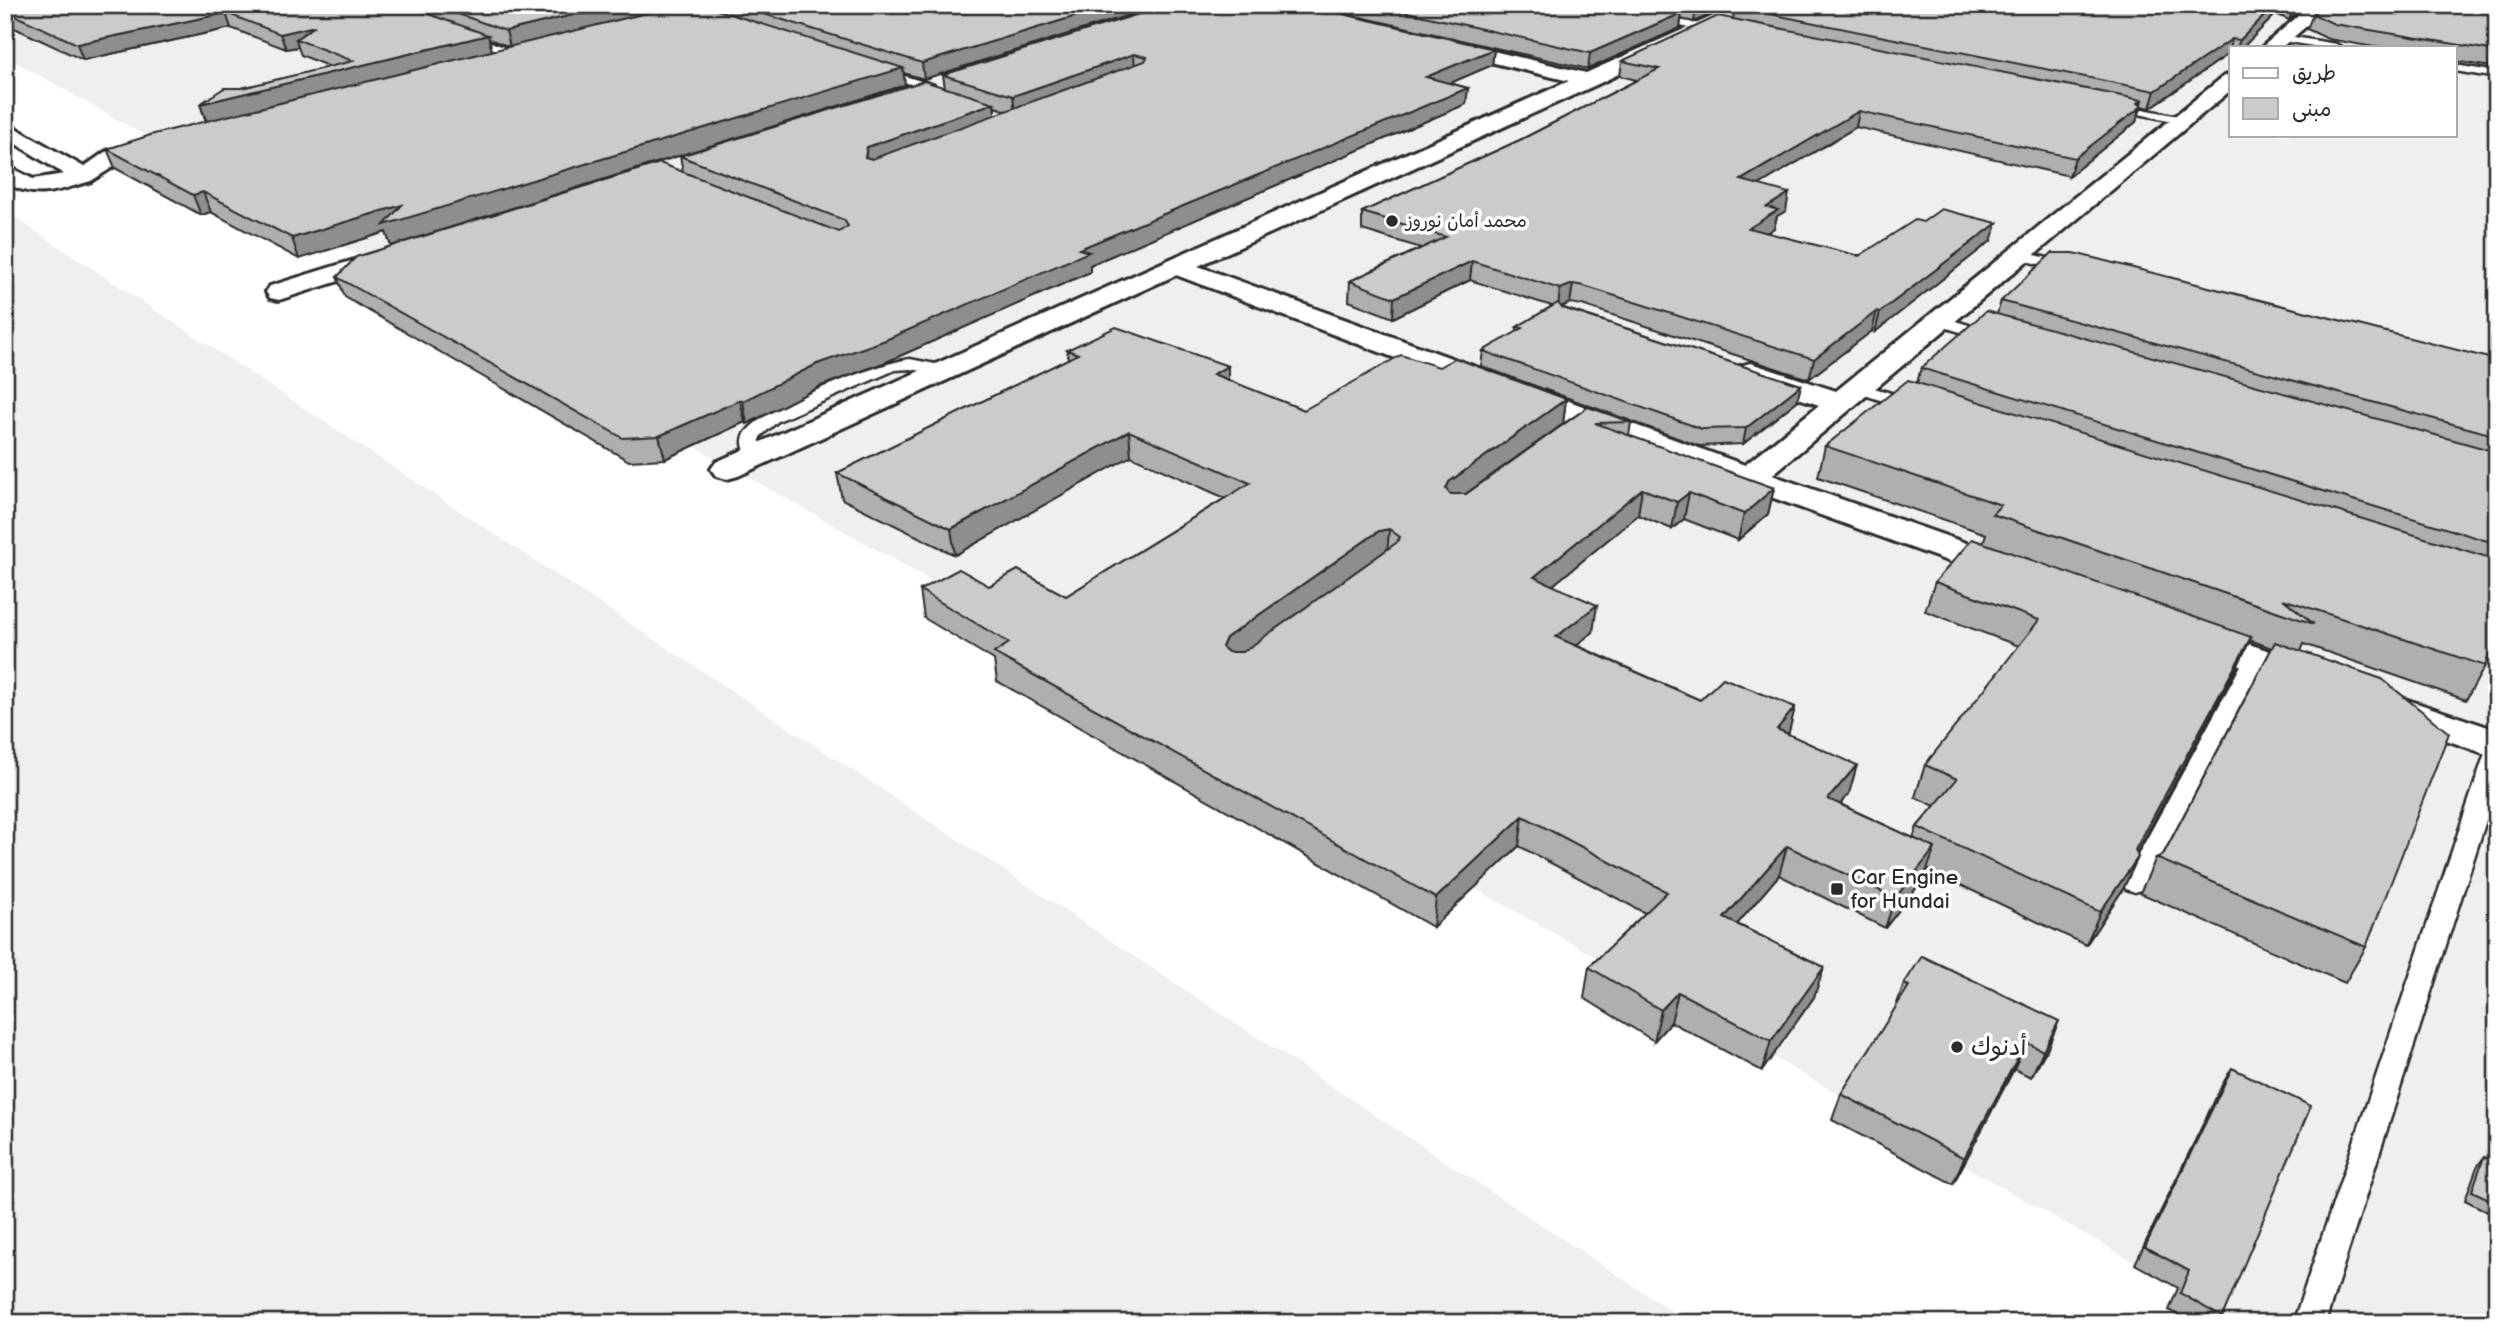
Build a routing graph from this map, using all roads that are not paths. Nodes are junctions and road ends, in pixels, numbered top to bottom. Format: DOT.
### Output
graph roads {
  1 [pos="1753,5"];
  2 [pos="2322,5"];
  3 [pos="715,13"];
  4 [pos="1643,15"];
  5 [pos="637,24"];
  6 [pos="1714,26"];
  7 [pos="454,32"];
  8 [pos="1431,43"];
  9 [pos="2276,43"];
  10 [pos="2321,46"];
  11 [pos="524,52"];
  12 [pos="477,64"];
  13 [pos="863,66"];
  14 [pos="2456,68"];
  15 [pos="2497,75"];
  16 [pos="1591,80"];
  17 [pos="2229,82"];
  18 [pos="937,89"];
  19 [pos="894,98"];
  20 [pos="2102,104"];
  21 [pos="2183,120"];
  22 [pos="5,128"];
  23 [pos="183,137"];
  24 [pos="143,147"];
  25 [pos="48,155"];
  26 [pos="5,172"];
  27 [pos="83,176"];
  28 [pos="410,251"];
  29 [pos="2019,255"];
  30 [pos="1175,266"];
  31 [pos="2086,272"];
  32 [pos="279,292"];
  33 [pos="1939,321"];
  34 [pos="2006,340"];
  35 [pos="1726,364"];
  36 [pos="1849,395"];
  37 [pos="1938,413"];
  38 [pos="727,469"];
  39 [pos="1750,477"];
  40 [pos="2035,579"];
  41 [pos="2164,626"];
  42 [pos="2255,658"];
  43 [pos="2497,747"];
  44 [pos="2135,883"];
  45 [pos="2309,1323"];
  1 -- 6 [label="street"];
  2 -- 9 [label="street"];
  3 -- 5 [label="street"];
  4 -- 6 [label="lane"];
  6 -- 16 [label="street"];
  7 -- 11 [label="lane"];
  8 -- 16 [label="street"];
  9 -- 10 [label="lane"];
  11 -- 12 [label="street"];
  13 -- 18 [label="lane"];
  14 -- 15 [label="lane"];
  16 -- 30 [label="street"];
  17 -- 21 [label="street"];
  18 -- 19 [label="street"];
  20 -- 21 [label="lane"];
  21 -- 29 [label="street"];
  22 -- 25 [label="street"];
  23 -- 24 [label="street"];
  24 -- 25 [label="street"];
  24 -- 27 [label="street"];
  25 -- 27 [label="street"];
  26 -- 27 [label="street"];
  28 -- 32 [label="street"];
  29 -- 31 [label="lane"];
  29 -- 33 [label="street"];
  30 -- 38 [label="street"];
  30 -- 39 [label="street"];
  33 -- 34 [label="lane"];
  33 -- 36 [label="street"];
  35 -- 36 [label="street"];
  36 -- 37 [label="lane"];
  36 -- 39 [label="street"];
  39 -- 40 [label="street"];
  41 -- 42 [label="street"];
  42 -- 43 [label="street"];
  42 -- 44 [label="lane"];
  43 -- 45 [label="lane"];
}
